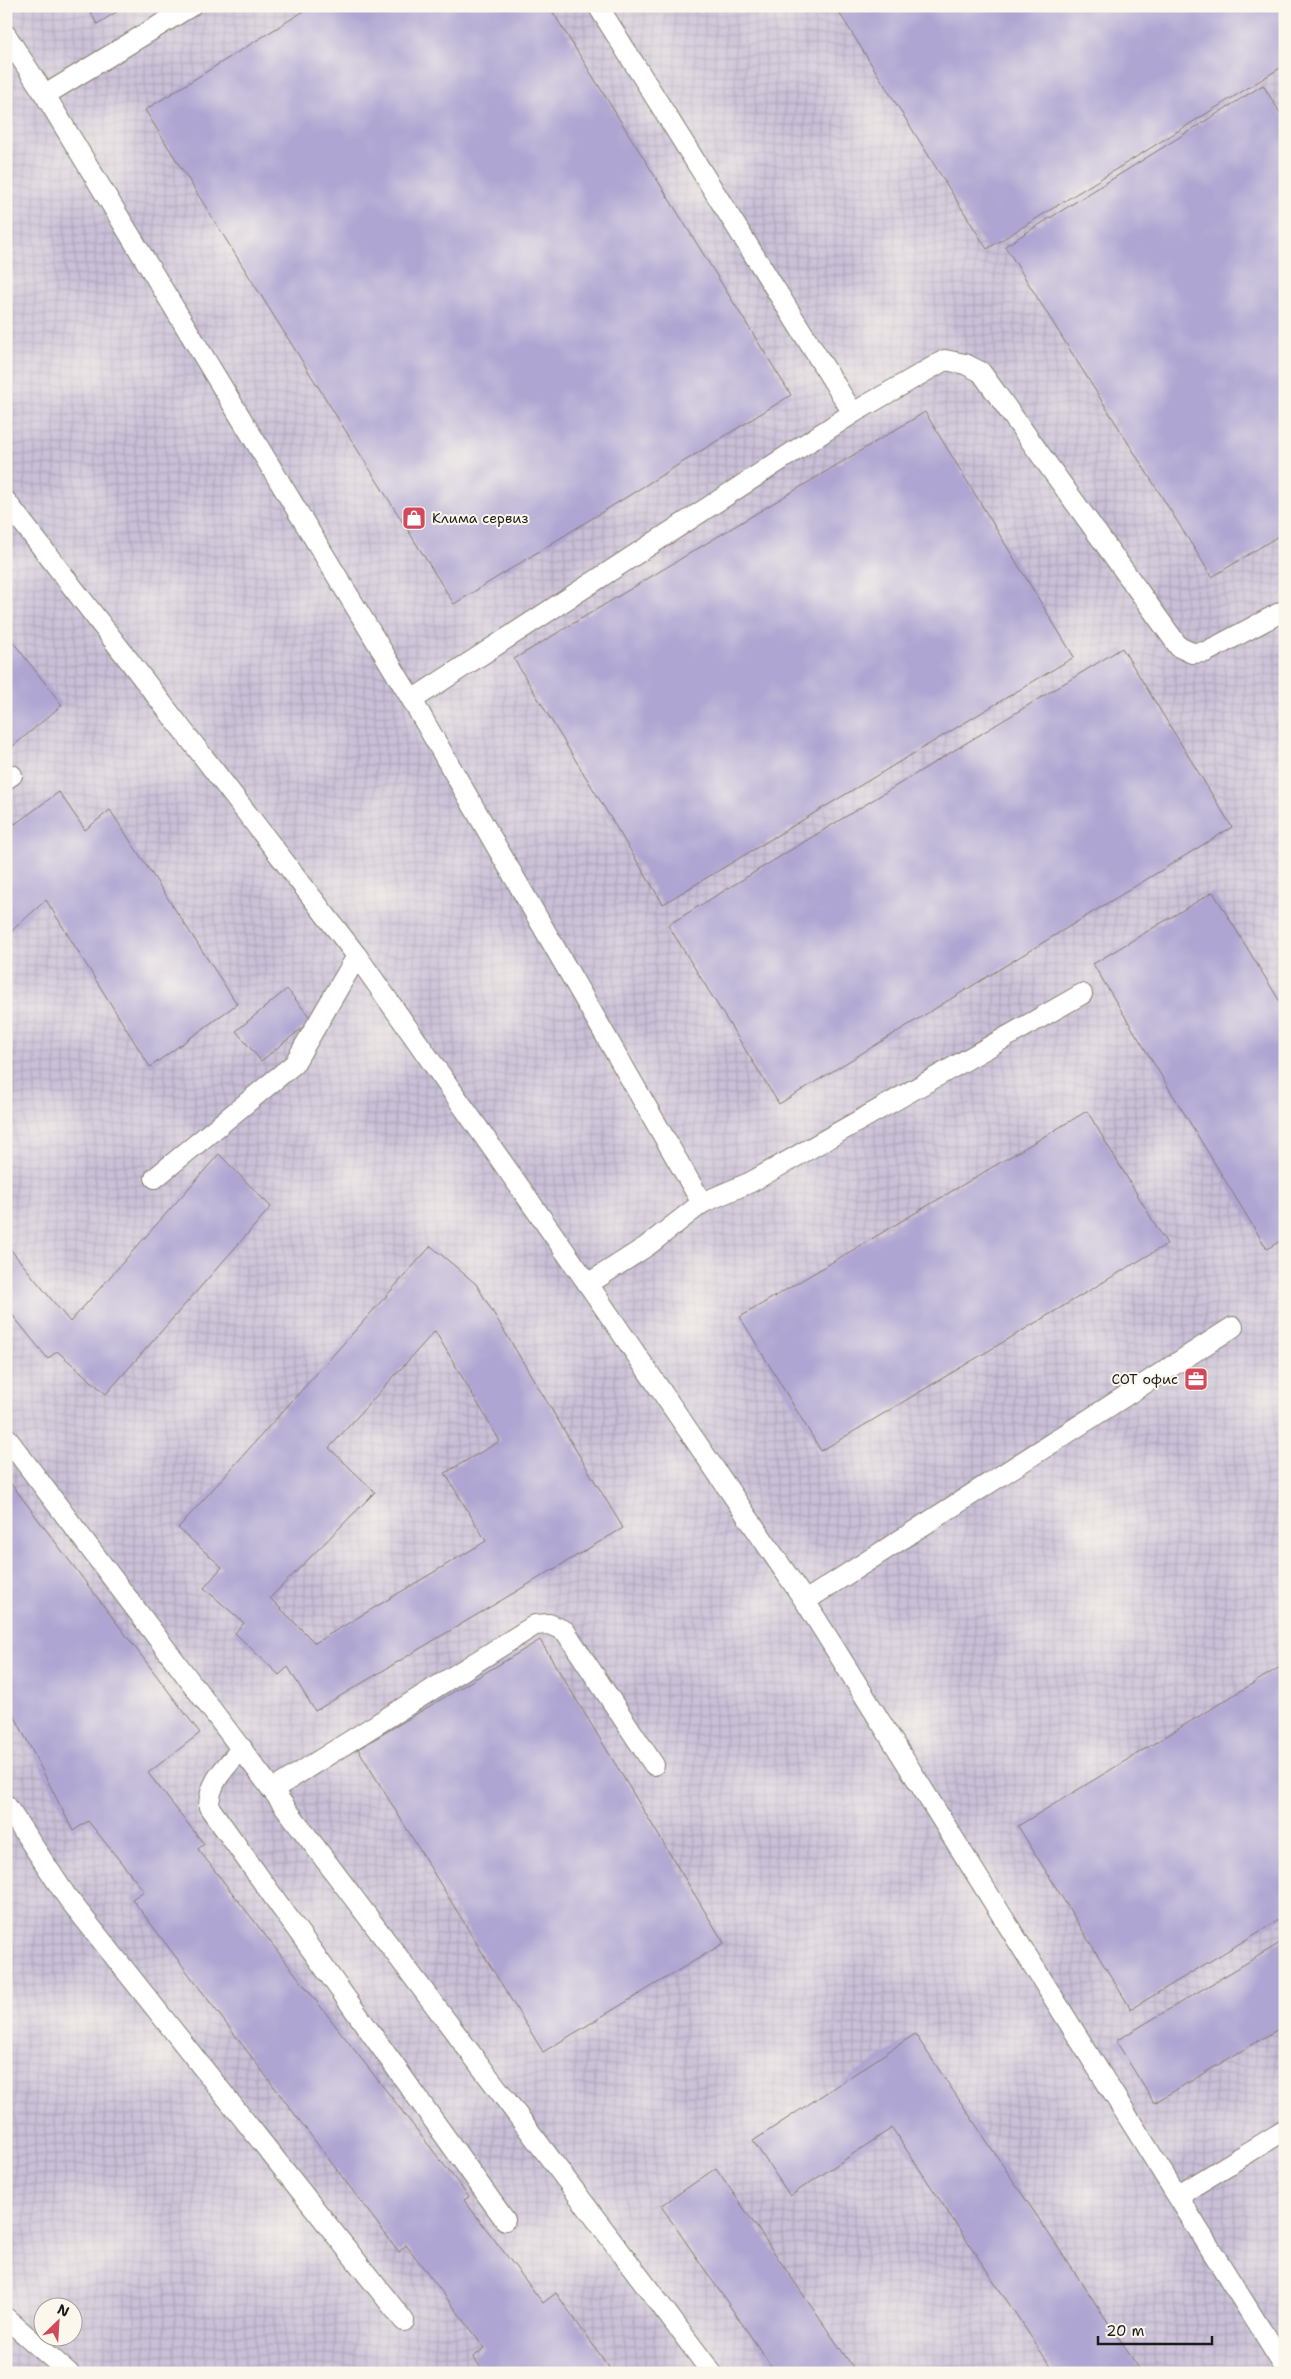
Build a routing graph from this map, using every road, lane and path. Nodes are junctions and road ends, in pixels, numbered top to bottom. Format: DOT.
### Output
graph roads {
  1 [pos="191,6"];
  2 [pos="598,6"];
  3 [pos="6,35"];
  4 [pos="45,95"];
  5 [pos="853,413"];
  6 [pos="6,501"];
  7 [pos="1285,610"];
  8 [pos="412,700"];
  9 [pos="357,956"];
  10 [pos="1082,994"];
  11 [pos="155,1178"];
  12 [pos="702,1203"];
  13 [pos="588,1284"];
  14 [pos="1233,1327"];
  15 [pos="6,1437"];
  16 [pos="805,1601"];
  17 [pos="242,1748"];
  18 [pos="654,1765"];
  19 [pos="272,1790"];
  20 [pos="6,1805"];
  21 [pos="1285,2130"];
  22 [pos="1179,2195"];
  23 [pos="505,2220"];
  24 [pos="6,2318"];
  25 [pos="404,2321"];
  26 [pos="1285,2368"];
  27 [pos="69,2373"];
  28 [pos="712,2373"];
  1 -- 4 [label="lane"];
  2 -- 5 [label="lane"];
  3 -- 4 [label="lane"];
  4 -- 8 [label="lane"];
  5 -- 7 [label="lane"];
  5 -- 8 [label="lane"];
  6 -- 9 [label="lane"];
  8 -- 12 [label="lane"];
  9 -- 11 [label="lane"];
  9 -- 13 [label="lane"];
  10 -- 12 [label="lane"];
  12 -- 13 [label="lane"];
  13 -- 16 [label="lane"];
  14 -- 16 [label="lane"];
  15 -- 17 [label="lane"];
  16 -- 22 [label="lane"];
  17 -- 19 [label="lane"];
  17 -- 23 [label="lane"];
  18 -- 19 [label="lane"];
  19 -- 28 [label="lane"];
  20 -- 25 [label="lane"];
  21 -- 22 [label="lane"];
  22 -- 26 [label="lane"];
  24 -- 27 [label="lane"];
}
